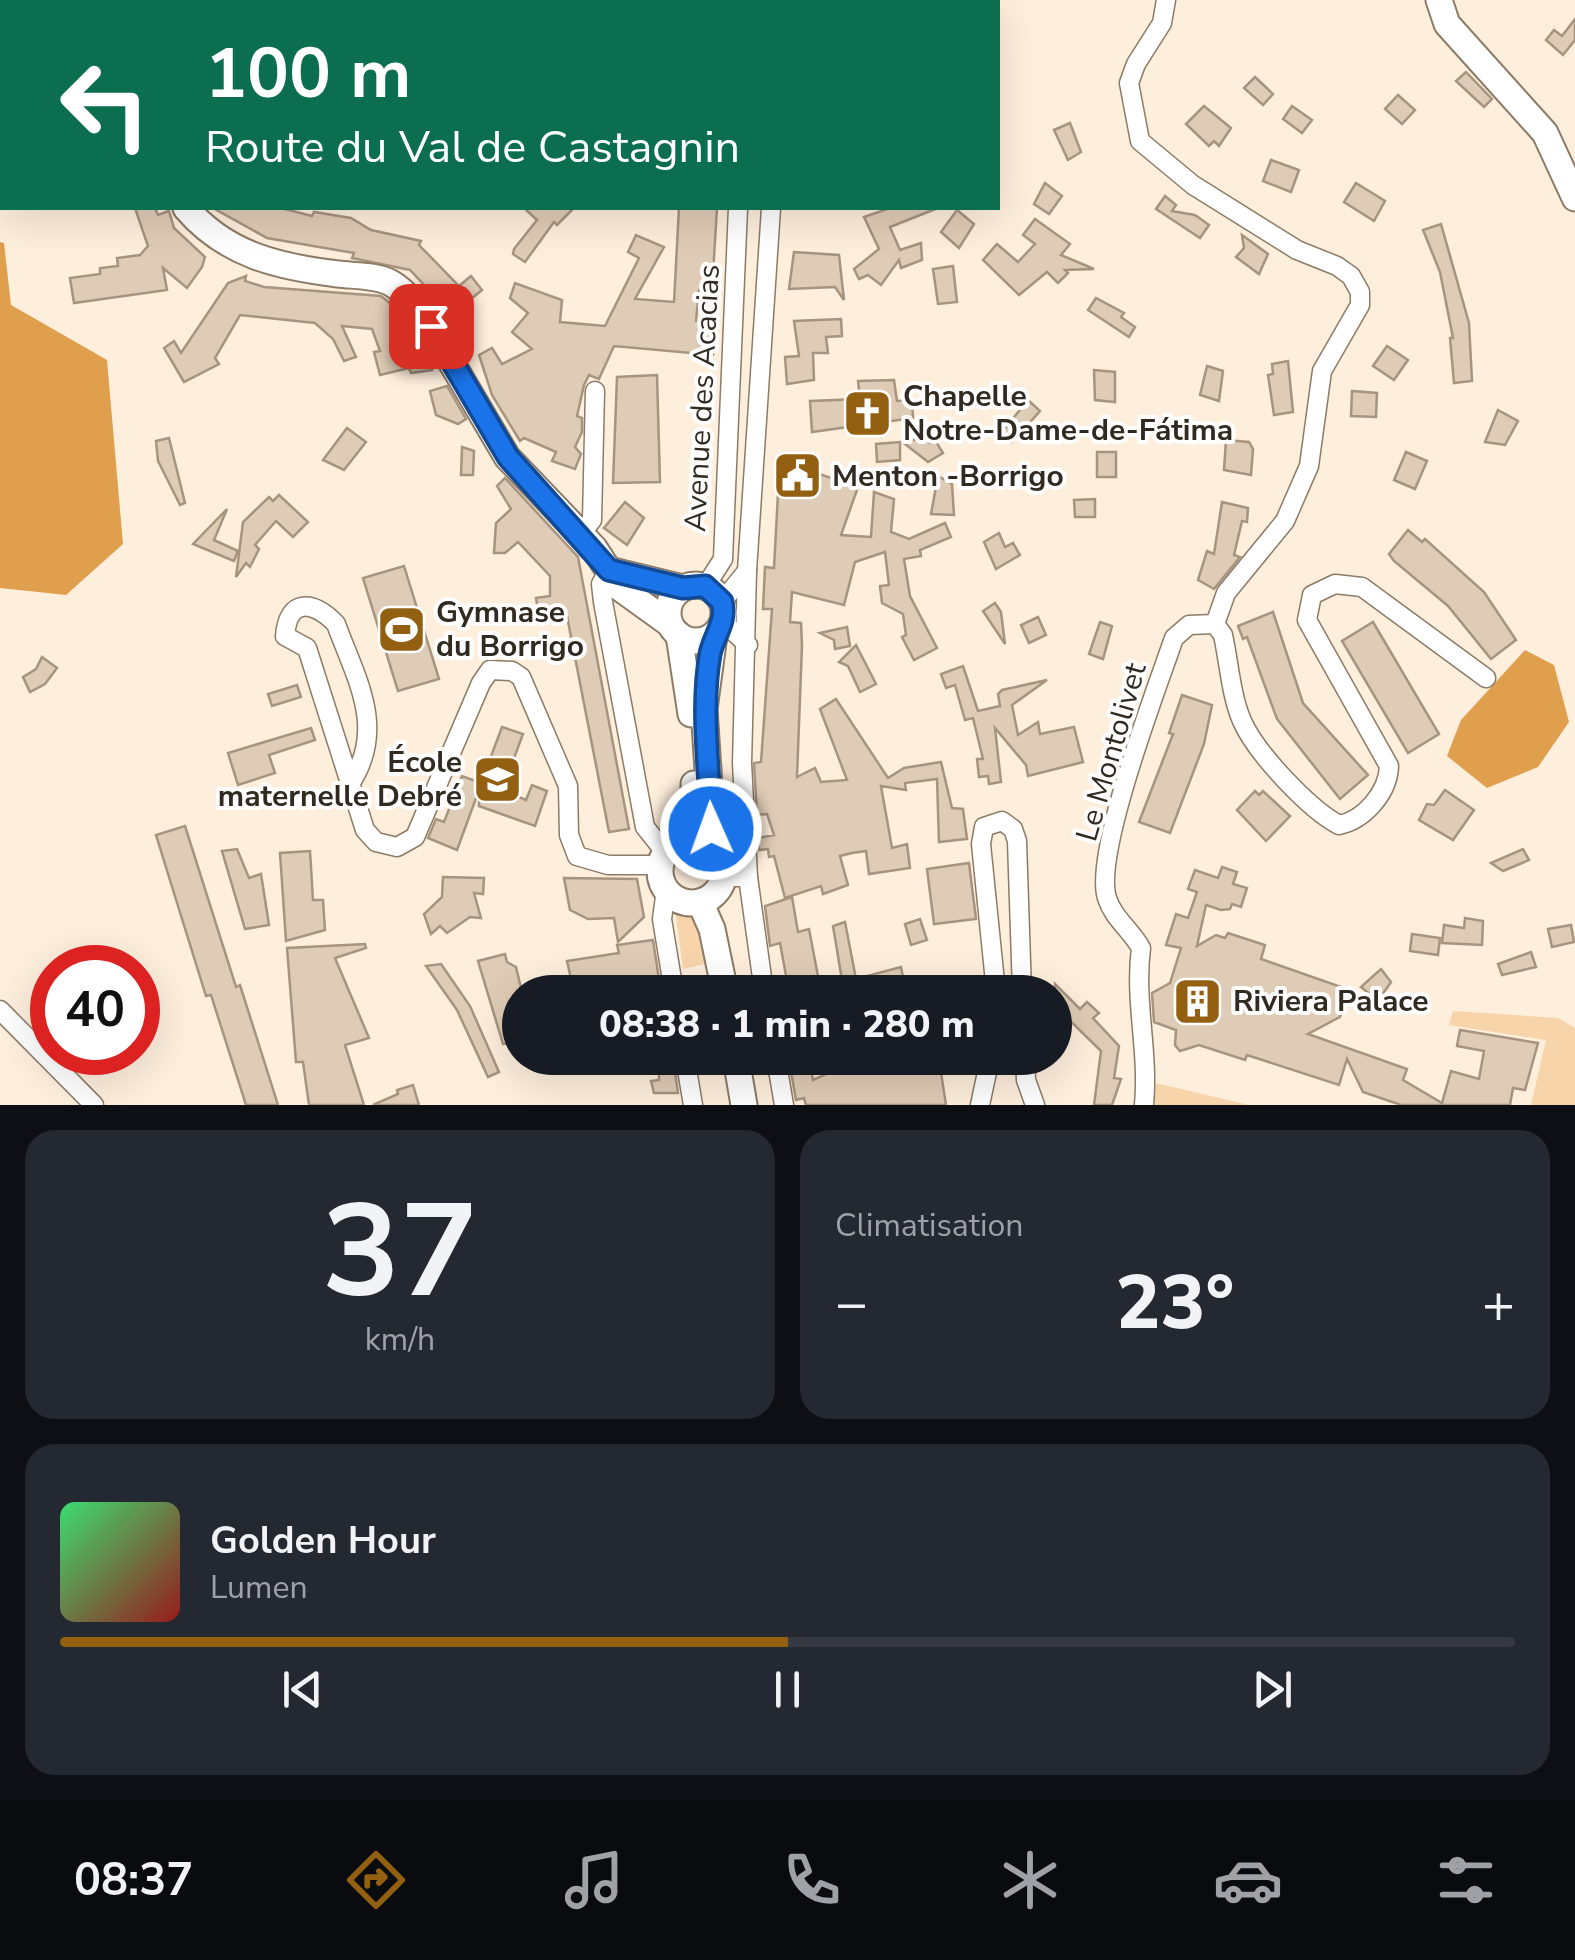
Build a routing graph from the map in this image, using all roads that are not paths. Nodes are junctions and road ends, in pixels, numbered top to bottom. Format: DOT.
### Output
graph roads {
  1 [pos="1166,0"];
  2 [pos="1439,0"];
  3 [pos="1575,198"];
  4 [pos="188,210"];
  5 [pos="738,210"];
  6 [pos="771,210"];
  7 [pos="596,390"];
  8 [pos="595,550"];
  9 [pos="747,571"];
  10 [pos="709,607"];
  11 [pos="1215,624"];
  12 [pos="675,630"];
  13 [pos="748,645"];
  14 [pos="1486,678"];
  15 [pos="350,784"];
  16 [pos="712,846"];
  17 [pos="669,861"];
  18 [pos="736,877"];
  19 [pos="700,902"];
  20 [pos="671,975"];
  21 [pos="721,975"];
  22 [pos="760,975"];
  23 [pos="994,975"];
  24 [pos="1021,975"];
  25 [pos="0,1010"];
  26 [pos="688,1075"];
  27 [pos="739,1075"];
  28 [pos="779,1075"];
  29 [pos="986,1075"];
  30 [pos="1028,1075"];
  31 [pos="94,1105"];
  32 [pos="694,1105"];
  33 [pos="744,1105"];
  34 [pos="784,1105"];
  35 [pos="980,1105"];
  36 [pos="1035,1105"];
  37 [pos="1144,1105"];
  1 -- 11 [label="street"];
  2 -- 3 [label="street"];
  4 -- 8 [label="street"];
  5 -- 10 [label="street, Avenue des Acacias"];
  6 -- 9 [label="street, Avenue des Acacias"];
  7 -- 8 [label="street"];
  8 -- 10 [label="street"];
  8 -- 12 [label="street"];
  8 -- 17 [label="street"];
  9 -- 10 [label="street"];
  9 -- 13 [label="street, Avenue des Acacias"];
  10 -- 12 [label="street"];
  10 -- 12 [label="street"];
  10 -- 13 [label="street"];
  10 -- 16 [label="street"];
  11 -- 14 [label="street"];
  11 -- 37 [label="street, Le Montolivet"];
  12 -- 17 [label="street"];
  13 -- 18 [label="street, Avenue des Acacias"];
  15 -- 15 [label="street"];
  15 -- 17 [label="street"];
  16 -- 17 [label="street"];
  16 -- 18 [label="street"];
  17 -- 19 [label="street"];
  17 -- 20 [label="street"];
  18 -- 19 [label="street"];
  18 -- 22 [label="street, Avenue des Acacias"];
  19 -- 21 [label="street"];
  23 -- 24 [label="street"];
  25 -- 31 [label="street"];
  26 -- 32 [label="street"];
  27 -- 33 [label="street"];
  28 -- 34 [label="street"];
  29 -- 35 [label="street"];
  30 -- 36 [label="street"];
}
